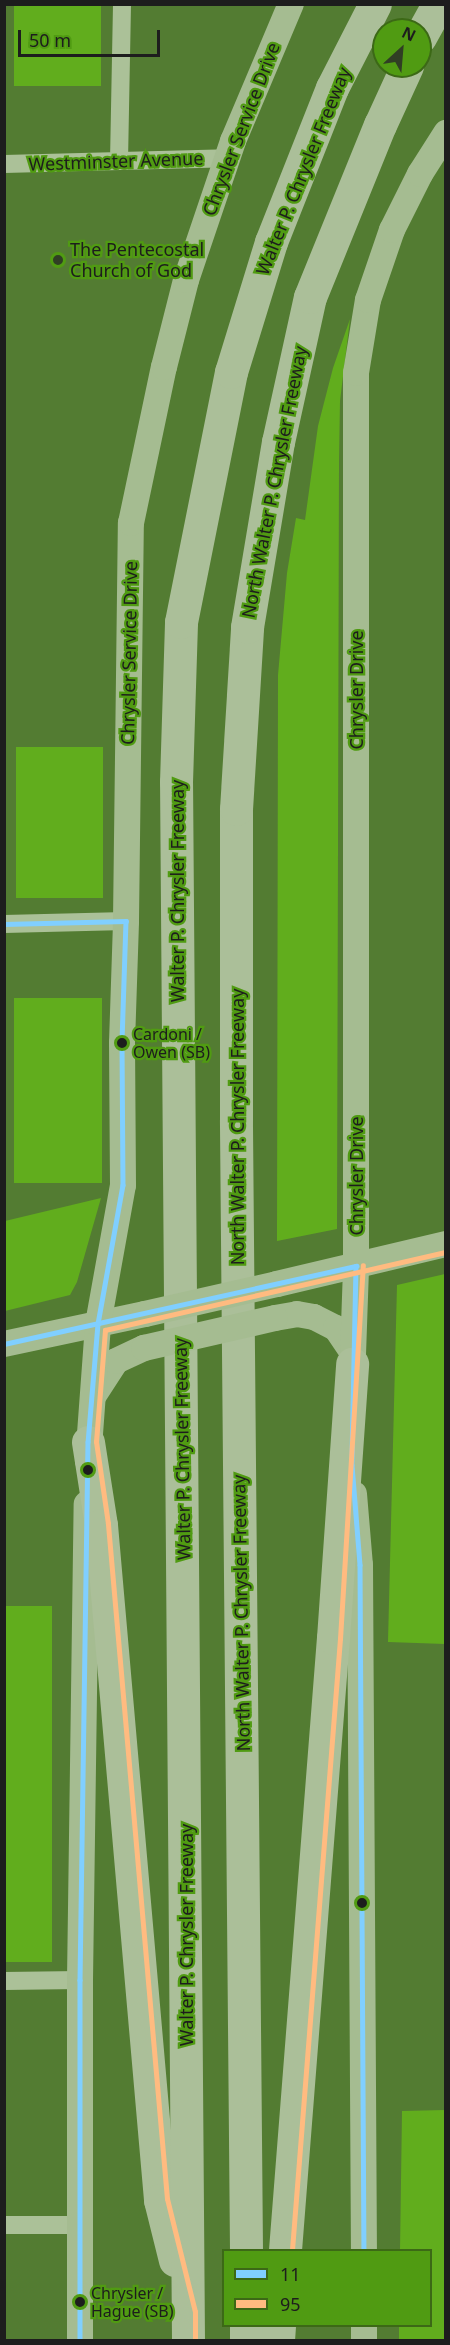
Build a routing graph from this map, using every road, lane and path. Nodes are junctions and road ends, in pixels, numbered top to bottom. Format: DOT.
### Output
graph roads {
  1 [pos="122,4"];
  2 [pos="291,4"];
  3 [pos="375,4"];
  4 [pos="438,4"];
  5 [pos="430,18"];
  6 [pos="401,78"];
  7 [pos="446,133"];
  8 [pos="227,158"];
  9 [pos="119,161"];
  10 [pos="4,164"];
  11 [pos="126,921"];
  12 [pos="4,924"];
  13 [pos="446,1244"];
  14 [pos="356,1266"];
  15 [pos="98,1324"];
  16 [pos="4,1344"];
  17 [pos="352,1358"];
  18 [pos="91,1401"];
  19 [pos="88,1437"];
  20 [pos="80,1980"];
  21 [pos="4,1981"];
  22 [pos="4,2225"];
  23 [pos="80,2225"];
  24 [pos="246,2249"];
  25 [pos="285,2249"];
  26 [pos="364,2249"];
  27 [pos="188,2327"];
  28 [pos="80,2340"];
  1 -- 9 [label="street"];
  2 -- 8 [label="street, Chrysler Service Drive"];
  3 -- 27 [label="highway, Walter P. Chrysler Freeway"];
  4 -- 5 [label="highway"];
  6 -- 24 [label="highway, North Walter P. Chrysler Freeway"];
  7 -- 14 [label="street, Chrysler Drive"];
  8 -- 9 [label="street, Westminster Avenue"];
  8 -- 11 [label="street, Chrysler Service Drive"];
  9 -- 10 [label="street, Westminster Avenue"];
  11 -- 12 [label="street"];
  11 -- 15 [label="street, Chrysler Service Drive"];
  13 -- 14 [label="street"];
  14 -- 15 [label="street, bridge"];
  14 -- 17 [label="street, Chrysler Drive"];
  15 -- 16 [label="street"];
  15 -- 18 [label="street, Chrysler Service Drive"];
  17 -- 18 [label="street, bridge"];
  17 -- 25 [label="highway"];
  17 -- 26 [label="street, Chrysler Drive"];
  18 -- 19 [label="street, Chrysler Service Drive"];
  19 -- 20 [label="street"];
  19 -- 27 [label="highway"];
  20 -- 21 [label="street"];
  20 -- 23 [label="street"];
  22 -- 23 [label="street"];
  23 -- 28 [label="street"];
}
